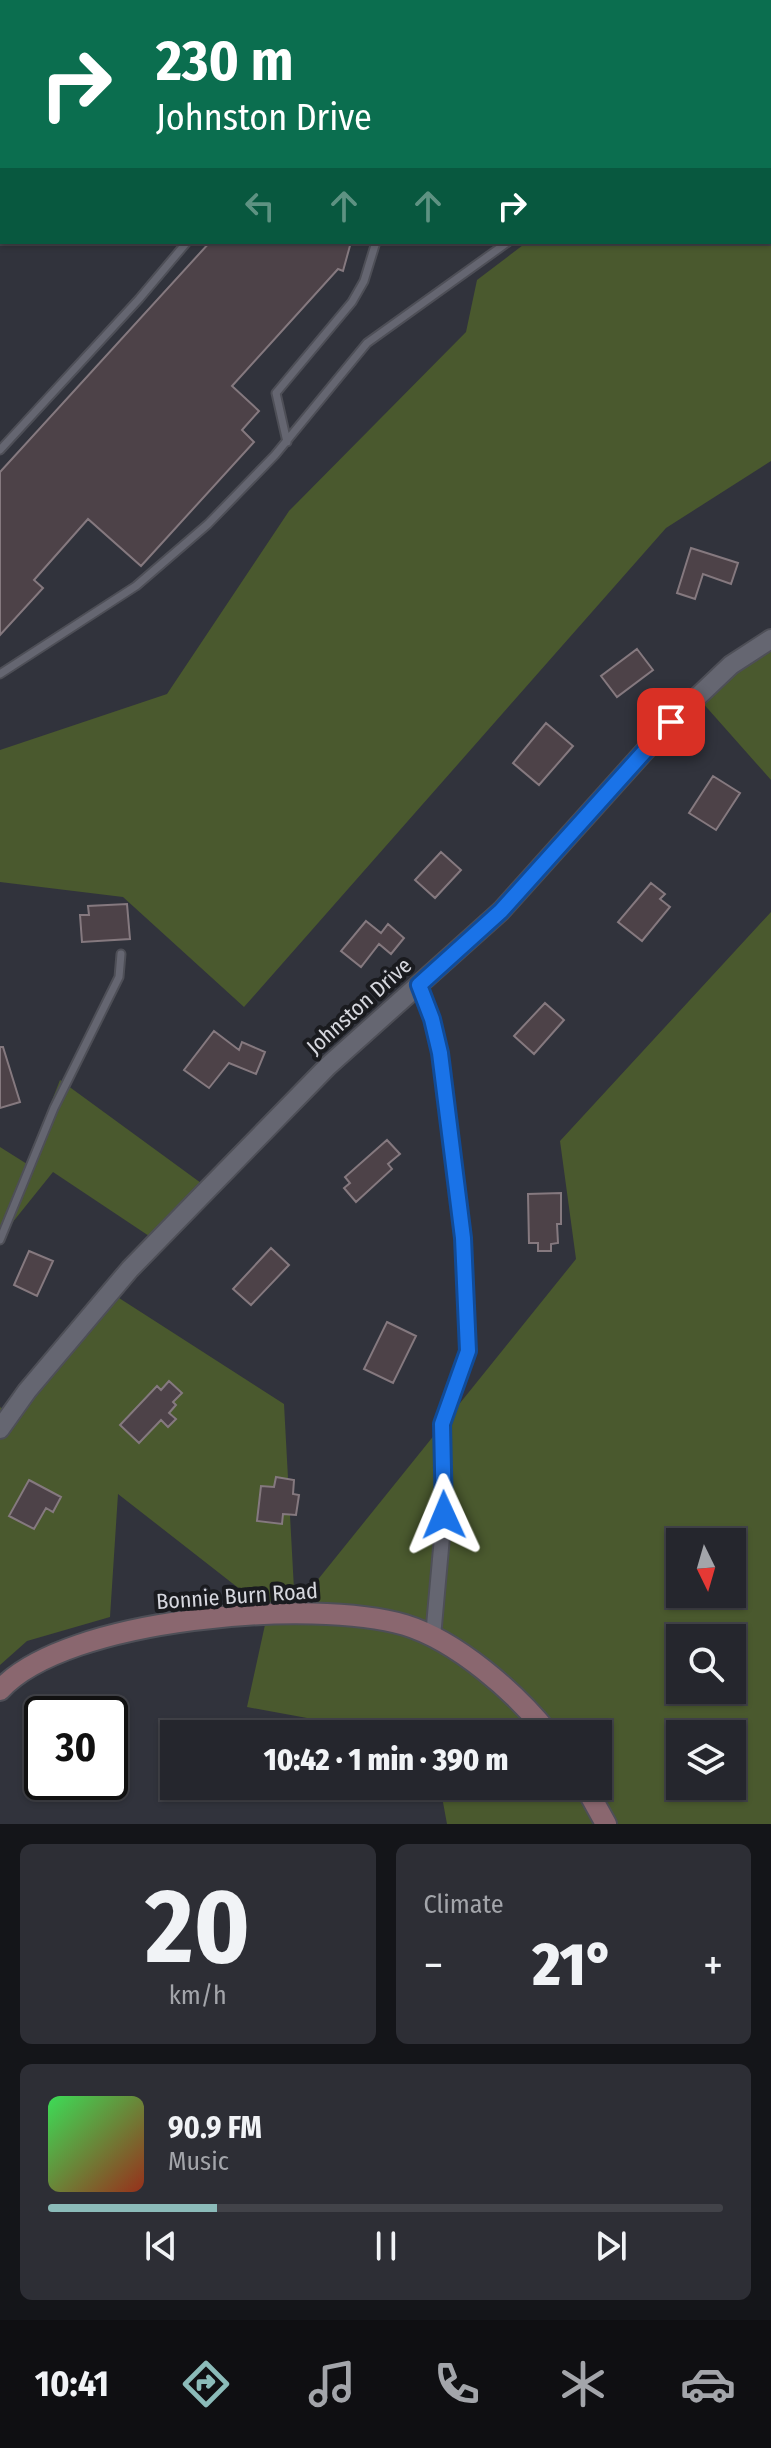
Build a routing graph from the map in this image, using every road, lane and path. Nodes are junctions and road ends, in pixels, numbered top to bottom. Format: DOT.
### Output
graph roads {
  1 [pos="185,244"];
  2 [pos="375,244"];
  3 [pos="505,244"];
  4 [pos="287,442"];
  5 [pos="0,450"];
  6 [pos="771,639"];
  7 [pos="0,674"];
  8 [pos="121,954"];
  9 [pos="419,985"];
  10 [pos="0,1240"];
  11 [pos="0,1429"];
  12 [pos="433,1637"];
  13 [pos="0,1690"];
  14 [pos="538,1720"];
  15 [pos="593,1800"];
  16 [pos="606,1824"];
  1 -- 5 [label="lane"];
  2 -- 4 [label="lane"];
  3 -- 4 [label="lane"];
  4 -- 7 [label="lane"];
  6 -- 9 [label="street, Johnston Drive"];
  8 -- 10 [label="lane"];
  9 -- 11 [label="street, Johnston Drive"];
  9 -- 12 [label="street"];
  12 -- 13 [label="main road, Bonnie Burn Road"];
  12 -- 14 [label="main road, Bonnie Burn Road"];
  15 -- 16 [label="main road"];
}
